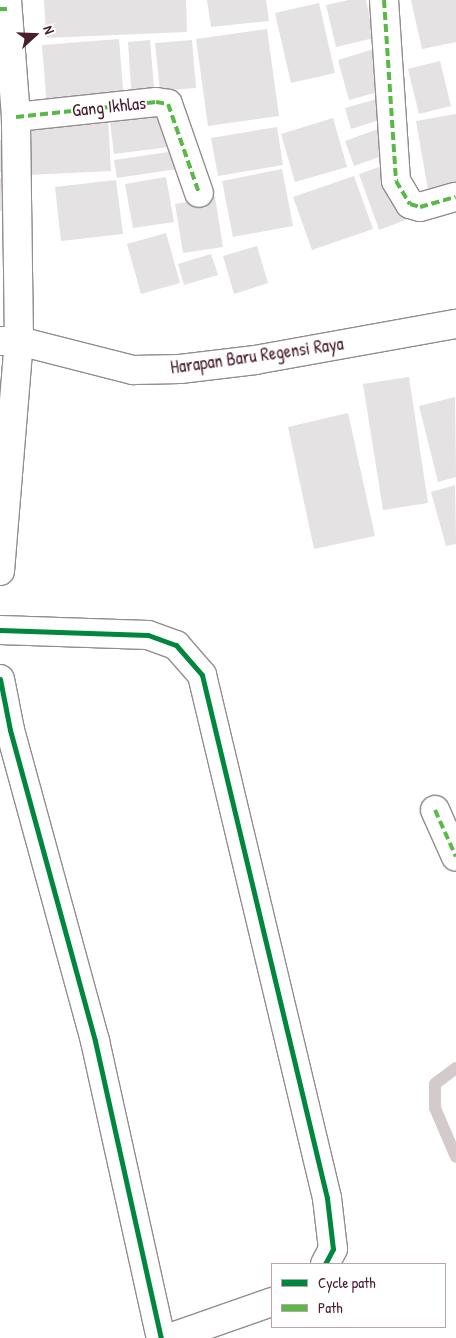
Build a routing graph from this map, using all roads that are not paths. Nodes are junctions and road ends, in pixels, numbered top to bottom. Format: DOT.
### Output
graph roads {
  1 [pos="384,0"];
  2 [pos="5,6"];
  3 [pos="16,117"];
  4 [pos="199,193"];
  5 [pos="456,197"];
  6 [pos="456,324"];
  7 [pos="9,341"];
  8 [pos="0,571"];
  9 [pos="0,630"];
  10 [pos="0,679"];
  11 [pos="435,810"];
  12 [pos="456,857"];
  13 [pos="326,1263"];
  14 [pos="271,1302"];
  15 [pos="161,1338"];
  16 [pos="169,1338"];
  1 -- 5 [label="street"];
  2 -- 3 [label="street"];
  3 -- 4 [label="street, Gang Ikhlas"];
  3 -- 7 [label="street"];
  6 -- 7 [label="street, Harapan Baru Regensi Raya"];
  7 -- 8 [label="street"];
  9 -- 13 [label="street"];
  10 -- 15 [label="street"];
  11 -- 12 [label="street"];
  14 -- 16 [label="street"];
}
